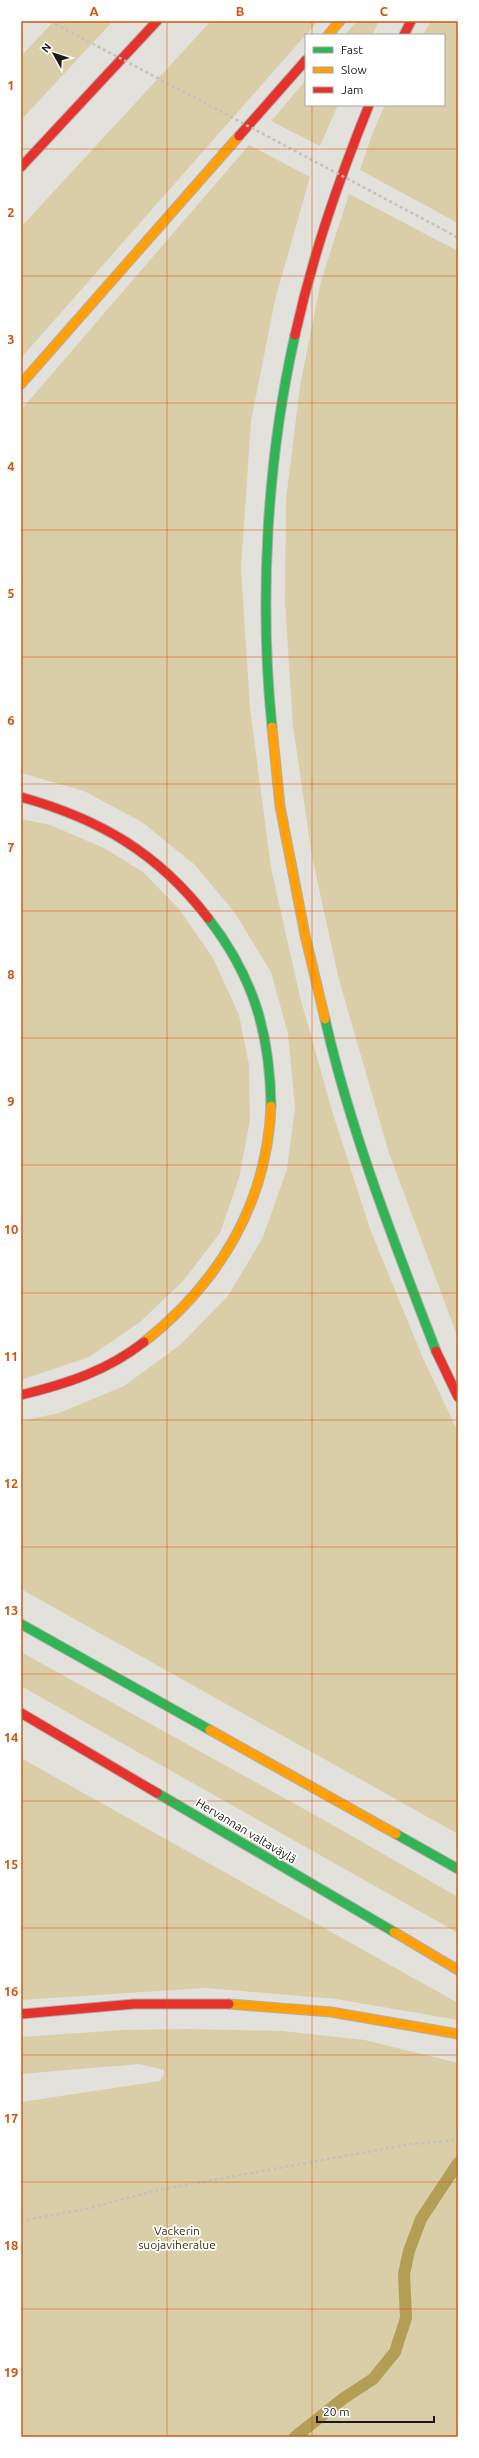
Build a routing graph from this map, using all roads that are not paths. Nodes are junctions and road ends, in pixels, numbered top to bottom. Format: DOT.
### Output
graph roads {
  1 [pos="157,21"];
  2 [pos="340,21"];
  3 [pos="411,21"];
  4 [pos="329,34"];
  5 [pos="404,34"];
  6 [pos="305,61"];
  7 [pos="369,106"];
  8 [pos="21,167"];
  9 [pos="21,384"];
  10 [pos="21,797"];
  11 [pos="21,1395"];
  12 [pos="458,1397"];
  13 [pos="21,1624"];
  14 [pos="21,1713"];
  15 [pos="458,1869"];
  16 [pos="458,1970"];
  17 [pos="21,2014"];
  18 [pos="458,2034"];
  1 -- 8 [label="highway"];
  2 -- 4 [label="highway"];
  3 -- 5 [label="highway"];
  6 -- 9 [label="highway"];
  7 -- 12 [label="highway"];
  10 -- 11 [label="highway"];
  13 -- 15 [label="highway"];
  14 -- 16 [label="highway, Hervannan valtaväylä"];
  17 -- 18 [label="highway"];
}
